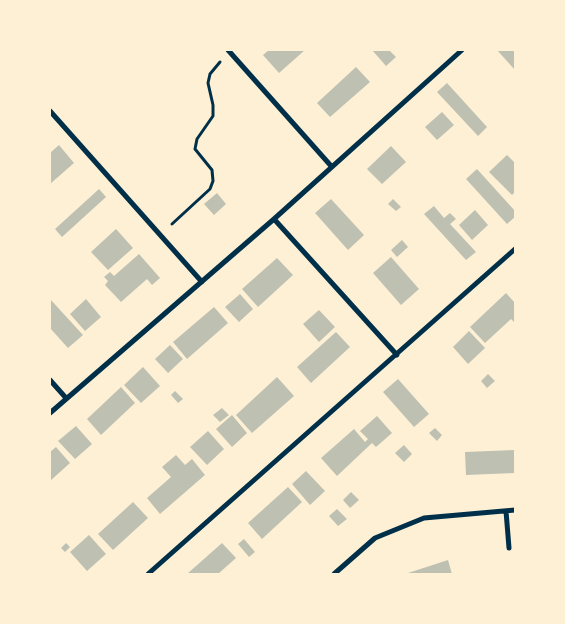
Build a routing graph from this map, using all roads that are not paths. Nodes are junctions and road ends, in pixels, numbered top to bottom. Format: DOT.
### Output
graph roads {
  1 [pos="228,50"];
  2 [pos="462,50"];
  3 [pos="50,111"];
  4 [pos="332,167"];
  5 [pos="274,218"];
  6 [pos="515,249"];
  7 [pos="202,282"];
  8 [pos="397,355"];
  9 [pos="50,380"];
  10 [pos="66,398"];
  11 [pos="50,412"];
  12 [pos="515,510"];
  13 [pos="506,511"];
  14 [pos="509,548"];
  15 [pos="148,574"];
  16 [pos="334,574"];
  1 -- 4 [label="street"];
  2 -- 4 [label="street"];
  3 -- 7 [label="street"];
  4 -- 5 [label="street"];
  5 -- 7 [label="street"];
  5 -- 8 [label="street"];
  6 -- 8 [label="street"];
  7 -- 10 [label="street"];
  8 -- 15 [label="street"];
  9 -- 10 [label="street"];
  10 -- 11 [label="street"];
  12 -- 13 [label="street"];
  13 -- 14 [label="street"];
  13 -- 16 [label="street"];
}
